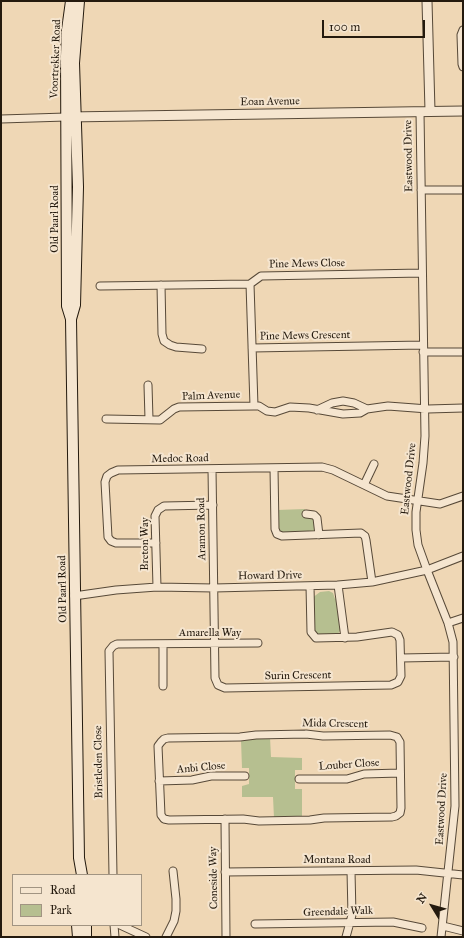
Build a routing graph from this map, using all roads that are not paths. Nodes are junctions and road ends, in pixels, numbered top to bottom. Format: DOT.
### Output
graph roads {
  1 [pos="71,1"];
  2 [pos="79,1"];
  3 [pos="428,1"];
  4 [pos="463,30"];
  5 [pos="463,68"];
  6 [pos="430,111"];
  7 [pos="463,111"];
  8 [pos="420,112"];
  9 [pos="66,118"];
  10 [pos="77,118"];
  11 [pos="1,119"];
  12 [pos="421,190"];
  13 [pos="463,190"];
  14 [pos="422,273"];
  15 [pos="250,284"];
  16 [pos="161,285"];
  17 [pos="100,286"];
  18 [pos="71,319"];
  19 [pos="252,348"];
  20 [pos="202,349"];
  21 [pos="423,349"];
  22 [pos="463,352"];
  23 [pos="148,385"];
  24 [pos="341,402"];
  25 [pos="254,406"];
  26 [pos="424,408"];
  27 [pos="463,408"];
  28 [pos="367,409"];
  29 [pos="317,410"];
  30 [pos="342,414"];
  31 [pos="106,418"];
  32 [pos="148,419"];
  33 [pos="374,464"];
  34 [pos="274,468"];
  35 [pos="212,469"];
  36 [pos="364,485"];
  37 [pos="463,496"];
  38 [pos="418,501"];
  39 [pos="212,505"];
  40 [pos="306,514"];
  41 [pos="319,535"];
  42 [pos="156,543"];
  43 [pos="463,556"];
  44 [pos="427,570"];
  45 [pos="372,582"];
  46 [pos="338,585"];
  47 [pos="310,586"];
  48 [pos="157,587"];
  49 [pos="214,588"];
  50 [pos="74,596"];
  51 [pos="463,618"];
  52 [pos="448,624"];
  53 [pos="345,638"];
  54 [pos="258,643"];
  55 [pos="163,644"];
  56 [pos="214,644"];
  57 [pos="110,649"];
  58 [pos="454,657"];
  59 [pos="401,658"];
  60 [pos="163,686"];
  61 [pos="400,773"];
  62 [pos="245,776"];
  63 [pos="299,779"];
  64 [pos="159,781"];
  65 [pos="225,819"];
  66 [pos="79,858"];
  67 [pos="173,871"];
  68 [pos="351,871"];
  69 [pos="225,872"];
  70 [pos="76,874"];
  71 [pos="82,874"];
  72 [pos="113,874"];
  73 [pos="448,874"];
  74 [pos="463,875"];
  75 [pos="254,924"];
  76 [pos="349,924"];
  77 [pos="77,926"];
  78 [pos="86,926"];
  79 [pos="114,926"];
  80 [pos="122,926"];
  81 [pos="443,926"];
  82 [pos="422,928"];
  83 [pos="463,931"];
  84 [pos="78,937"];
  85 [pos="86,937"];
  86 [pos="114,937"];
  87 [pos="146,937"];
  88 [pos="166,937"];
  89 [pos="226,937"];
  90 [pos="346,937"];
  91 [pos="441,937"];
  1 -- 9 [label="main road, Voortrekker Road"];
  2 -- 10 [label="main road, Voortrekker Road"];
  3 -- 6 [label="street"];
  4 -- 5 [label="street"];
  6 -- 7 [label="street, Eoan Avenue"];
  6 -- 8 [label="street, Eoan Avenue"];
  8 -- 10 [label="street, Eoan Avenue"];
  8 -- 12 [label="street, Eastwood Drive"];
  9 -- 10 [label="street, Eoan Avenue"];
  9 -- 11 [label="street"];
  9 -- 18 [label="main road, Old Paarl Road"];
  10 -- 18 [label="main road, Old Paarl Road"];
  12 -- 13 [label="street"];
  12 -- 14 [label="street, Eastwood Drive"];
  14 -- 15 [label="street, Pine Mews Close"];
  14 -- 21 [label="street, Eastwood Drive"];
  15 -- 16 [label="street, Pine Mews Close"];
  15 -- 19 [label="street, Pine Mews Crescent"];
  16 -- 17 [label="street, Pine Mews Close"];
  16 -- 20 [label="street"];
  18 -- 50 [label="main road, Old Paarl Road"];
  19 -- 21 [label="street, Pine Mews Crescent"];
  19 -- 25 [label="street"];
  21 -- 22 [label="street, Pine Mews Crescent"];
  21 -- 26 [label="street, Eastwood Drive"];
  23 -- 32 [label="street"];
  24 -- 28 [label="street, Palm Avenue"];
  24 -- 29 [label="street, Palm Avenue"];
  24 -- 30 [label="street"];
  25 -- 29 [label="street, Palm Avenue"];
  25 -- 32 [label="street, Palm Avenue"];
  26 -- 27 [label="street, Palm Avenue"];
  26 -- 28 [label="street, Palm Avenue"];
  26 -- 38 [label="street, Eastwood Drive"];
  28 -- 30 [label="street, Palm Avenue"];
  29 -- 30 [label="street, Palm Avenue"];
  31 -- 32 [label="street, Palm Avenue"];
  33 -- 36 [label="street"];
  34 -- 35 [label="street, Medoc Road"];
  34 -- 36 [label="street, Medoc Road"];
  34 -- 41 [label="street"];
  35 -- 39 [label="street, Aramon Road"];
  35 -- 42 [label="street, Medoc Road"];
  36 -- 38 [label="street, Medoc Road"];
  37 -- 38 [label="street, Medoc Road"];
  38 -- 44 [label="street, Eastwood Drive"];
  39 -- 42 [label="street, Breton Way"];
  39 -- 49 [label="street, Aramon Road"];
  40 -- 41 [label="street"];
  41 -- 45 [label="street"];
  42 -- 48 [label="street, Breton Way"];
  43 -- 44 [label="street, Howard Drive"];
  44 -- 45 [label="street, Howard Drive"];
  44 -- 52 [label="street, Eastwood Drive"];
  45 -- 46 [label="street, Howard Drive"];
  46 -- 47 [label="street, Howard Drive"];
  46 -- 53 [label="street"];
  47 -- 49 [label="street, Howard Drive"];
  47 -- 53 [label="street"];
  48 -- 49 [label="street, Howard Drive"];
  48 -- 50 [label="street, Howard Drive"];
  49 -- 56 [label="street, Surin Crescent"];
  50 -- 66 [label="main road, Old Paarl Road"];
  51 -- 52 [label="street"];
  52 -- 58 [label="street, Eastwood Drive"];
  53 -- 59 [label="street"];
  54 -- 56 [label="street, Amarella Way"];
  55 -- 56 [label="street, Amarella Way"];
  55 -- 57 [label="street, Amarella Way"];
  55 -- 60 [label="street, Amarella Way"];
  56 -- 59 [label="street, Surin Crescent"];
  57 -- 72 [label="street, Bristleden Close"];
  58 -- 59 [label="street"];
  58 -- 73 [label="street, Eastwood Drive"];
  61 -- 63 [label="street, Louber Close"];
  61 -- 64 [label="street, Mida Crescent"];
  61 -- 65 [label="street, Mida Crescent"];
  62 -- 64 [label="street, Anbi Close"];
  64 -- 65 [label="street, Mida Crescent"];
  65 -- 69 [label="street, Coneside Way"];
  66 -- 70 [label="main road, Old Paarl Road"];
  66 -- 71 [label="main road, Old Paarl Road"];
  67 -- 88 [label="street"];
  68 -- 69 [label="street, Montana Road"];
  68 -- 73 [label="street, Montana Road"];
  68 -- 76 [label="street"];
  69 -- 89 [label="street, Coneside Way"];
  73 -- 74 [label="street, Montana Road"];
  73 -- 81 [label="street, Eastwood Drive"];
  75 -- 76 [label="street, Greendale Walk"];
  76 -- 82 [label="street, Greendale Walk"];
  76 -- 90 [label="street"];
  77 -- 84 [label="main road"];
  78 -- 85 [label="main road"];
  79 -- 86 [label="street"];
  80 -- 87 [label="street"];
  81 -- 83 [label="street"];
  81 -- 91 [label="street, Eastwood Drive"];
}
